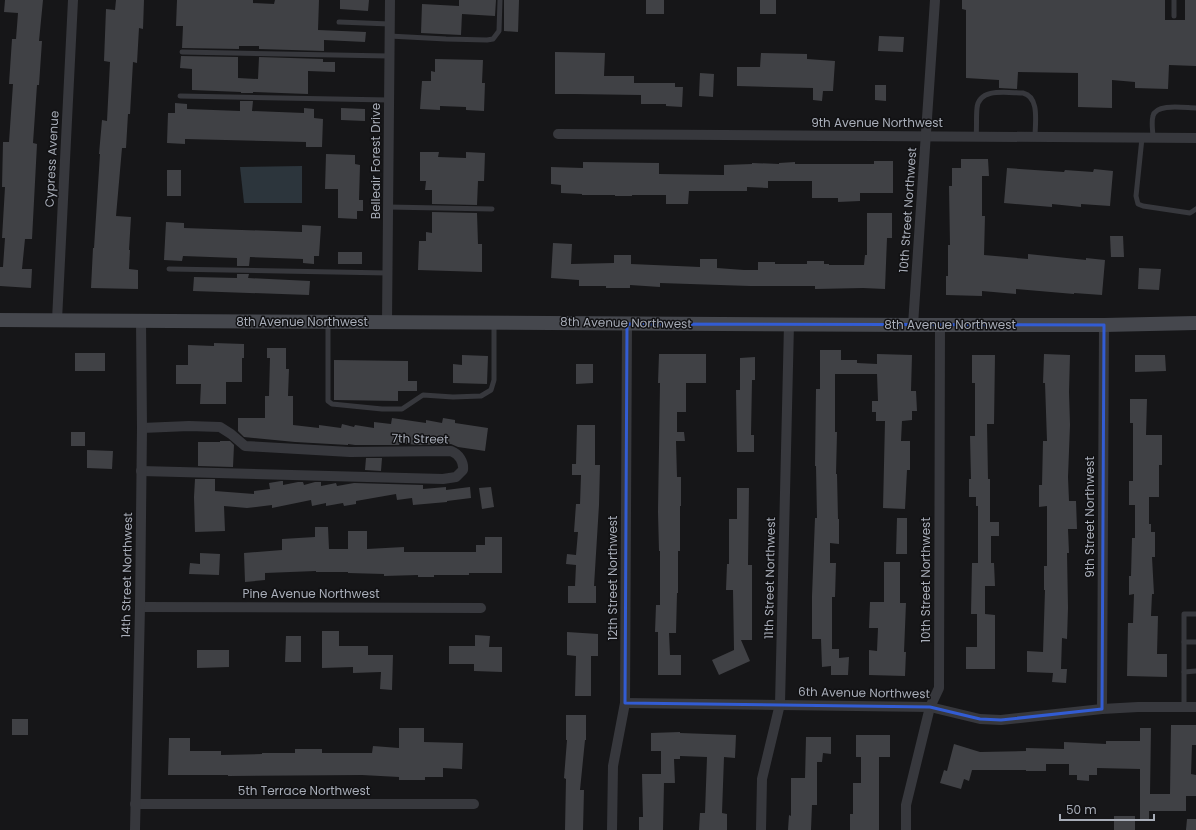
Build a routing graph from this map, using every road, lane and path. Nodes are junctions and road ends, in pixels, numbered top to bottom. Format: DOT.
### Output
graph roads {
  1 [pos="73,0"];
  2 [pos="390,0"];
  3 [pos="500,0"];
  4 [pos="935,0"];
  5 [pos="1174,0"];
  6 [pos="1174,16"];
  7 [pos="339,22"];
  8 [pos="390,24"];
  9 [pos="390,36"];
  10 [pos="182,52"];
  11 [pos="390,56"];
  12 [pos="180,96"];
  13 [pos="389,100"];
  14 [pos="1196,108"];
  15 [pos="558,134"];
  16 [pos="926,136"];
  17 [pos="976,137"];
  18 [pos="1035,137"];
  19 [pos="1142,138"];
  20 [pos="1153,138"];
  21 [pos="1196,138"];
  22 [pos="388,207"];
  23 [pos="492,209"];
  24 [pos="1196,209"];
  25 [pos="168,270"];
  26 [pos="388,273"];
  27 [pos="0,320"];
  28 [pos="57,320"];
  29 [pos="141,321"];
  30 [pos="328,322"];
  31 [pos="387,322"];
  32 [pos="494,323"];
  33 [pos="1196,323"];
  34 [pos="627,324"];
  35 [pos="789,324"];
  36 [pos="912,325"];
  37 [pos="940,325"];
  38 [pos="1104,325"];
  39 [pos="142,428"];
  40 [pos="141,471"];
  41 [pos="140,607"];
  42 [pos="481,608"];
  43 [pos="1196,614"];
  44 [pos="1184,642"];
  45 [pos="1196,642"];
  46 [pos="1196,671"];
  47 [pos="1184,672"];
  48 [pos="625,703"];
  49 [pos="780,704"];
  50 [pos="930,707"];
  51 [pos="1184,707"];
  52 [pos="1196,707"];
  53 [pos="1102,709"];
  54 [pos="135,804"];
  55 [pos="474,804"];
  56 [pos="135,830"];
  57 [pos="612,830"];
  58 [pos="761,830"];
  59 [pos="906,830"];
  1 -- 28 [label="street, Cypress Avenue"];
  2 -- 8 [label="street, Belleair Forest Drive"];
  3 -- 9 [label="lane"];
  4 -- 16 [label="street, 10th Street Northwest"];
  5 -- 6 [label="lane"];
  7 -- 8 [label="lane"];
  8 -- 9 [label="street, Belleair Forest Drive"];
  9 -- 11 [label="street, Belleair Forest Drive"];
  10 -- 11 [label="lane"];
  11 -- 13 [label="street, Belleair Forest Drive"];
  12 -- 13 [label="lane"];
  13 -- 22 [label="street, Belleair Forest Drive"];
  14 -- 20 [label="lane"];
  15 -- 16 [label="street, 9th Avenue Northwest"];
  16 -- 17 [label="street, 9th Avenue Northwest"];
  16 -- 36 [label="street, 10th Street Northwest"];
  17 -- 18 [label="street, 9th Avenue Northwest"];
  17 -- 18 [label="lane"];
  18 -- 19 [label="street, 9th Avenue Northwest"];
  19 -- 20 [label="street, 9th Avenue Northwest"];
  19 -- 24 [label="lane"];
  20 -- 21 [label="street, 9th Avenue Northwest"];
  22 -- 23 [label="lane"];
  22 -- 26 [label="street, Belleair Forest Drive"];
  25 -- 26 [label="lane"];
  26 -- 31 [label="street, Belleair Forest Drive"];
  27 -- 28 [label="street, 8th Avenue Northwest"];
  28 -- 29 [label="street, 8th Avenue Northwest"];
  29 -- 30 [label="street, 8th Avenue Northwest"];
  29 -- 39 [label="street, 14th Street Northwest"];
  30 -- 31 [label="street, 8th Avenue Northwest"];
  30 -- 32 [label="lane"];
  31 -- 32 [label="street, 8th Avenue Northwest"];
  32 -- 34 [label="street, 8th Avenue Northwest"];
  33 -- 38 [label="street, 8th Avenue Northwest"];
  34 -- 35 [label="street, 8th Avenue Northwest"];
  34 -- 48 [label="street, 12th Street Northwest"];
  35 -- 36 [label="street, 8th Avenue Northwest"];
  35 -- 49 [label="street, 11th Street Northwest"];
  36 -- 37 [label="street, 8th Avenue Northwest"];
  37 -- 38 [label="street, 8th Avenue Northwest"];
  37 -- 50 [label="street, 10th Street Northwest"];
  38 -- 53 [label="street, 9th Street Northwest"];
  39 -- 40 [label="street, 14th Street Northwest"];
  39 -- 40 [label="street, 7th Street"];
  40 -- 41 [label="street, 14th Street Northwest"];
  41 -- 42 [label="street, Pine Avenue Northwest"];
  41 -- 54 [label="street, 14th Street Northwest"];
  43 -- 44 [label="lane"];
  44 -- 45 [label="lane"];
  44 -- 47 [label="lane"];
  46 -- 47 [label="lane"];
  47 -- 51 [label="lane"];
  48 -- 49 [label="street, 6th Avenue Northwest"];
  48 -- 57 [label="street, 12th Street Northwest"];
  49 -- 50 [label="street, 6th Avenue Northwest"];
  49 -- 58 [label="street, 11th Street Northwest"];
  50 -- 53 [label="street, 6th Avenue Northwest"];
  50 -- 59 [label="street, 10th Street Northwest"];
  51 -- 52 [label="street, 6th Avenue Northwest"];
  51 -- 53 [label="street, 6th Avenue Northwest"];
  54 -- 55 [label="street, 5th Terrace Northwest"];
  54 -- 56 [label="street, 14th Street Northwest"];
}
